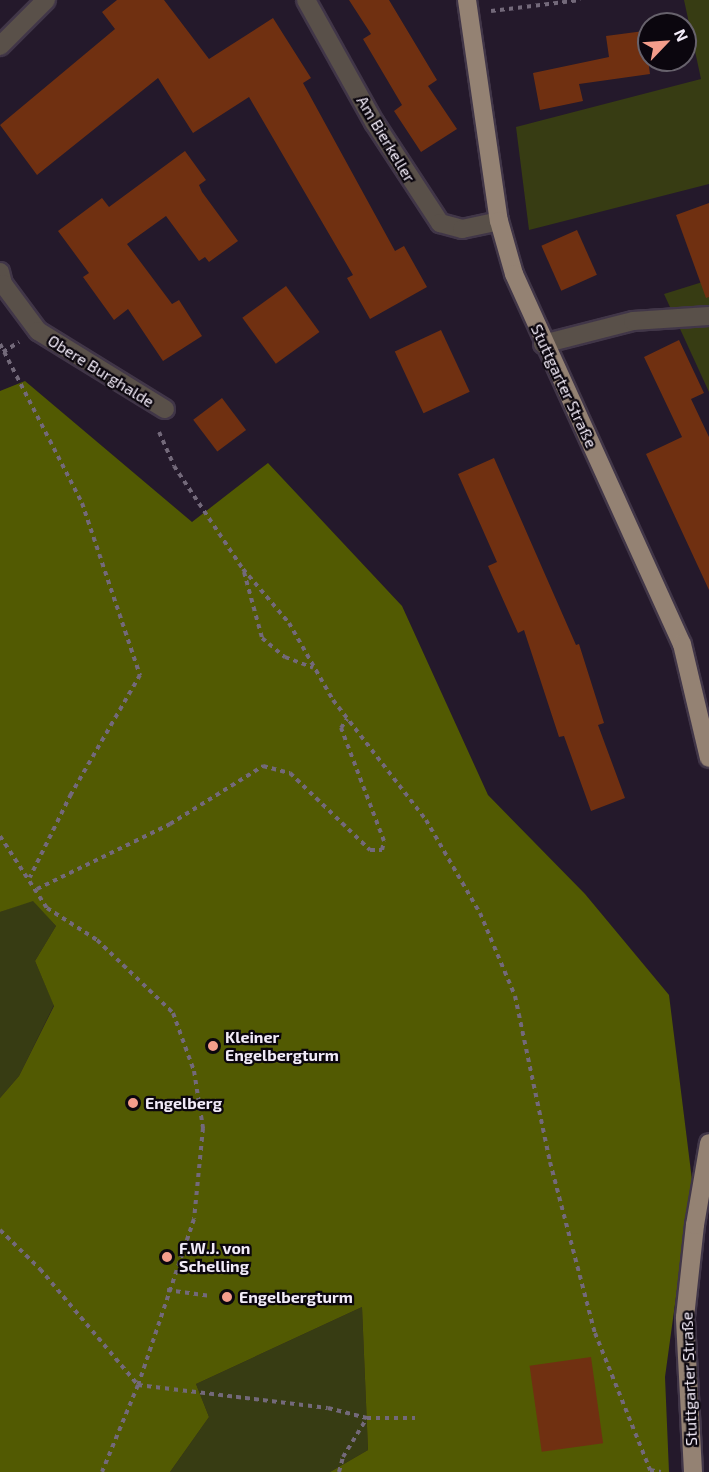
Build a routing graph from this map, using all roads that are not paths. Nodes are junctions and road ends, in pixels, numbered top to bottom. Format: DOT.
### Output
graph roads {
  1 [pos="46,0"];
  2 [pos="306,0"];
  3 [pos="468,7"];
  4 [pos="0,46"];
  5 [pos="499,221"];
  6 [pos="0,272"];
  7 [pos="709,316"];
  8 [pos="543,344"];
  9 [pos="165,409"];
  10 [pos="708,747"];
  11 [pos="709,1143"];
  12 [pos="693,1472"];
  1 -- 4 [label="street"];
  2 -- 5 [label="street, Am Bierkeller"];
  3 -- 5 [label="main road, Stuttgarter Straße"];
  5 -- 8 [label="main road, Stuttgarter Straße"];
  6 -- 9 [label="street, Obere Burghalde"];
  7 -- 8 [label="street"];
  8 -- 10 [label="main road, Stuttgarter Straße"];
  11 -- 12 [label="main road, Stuttgarter Straße"];
}
